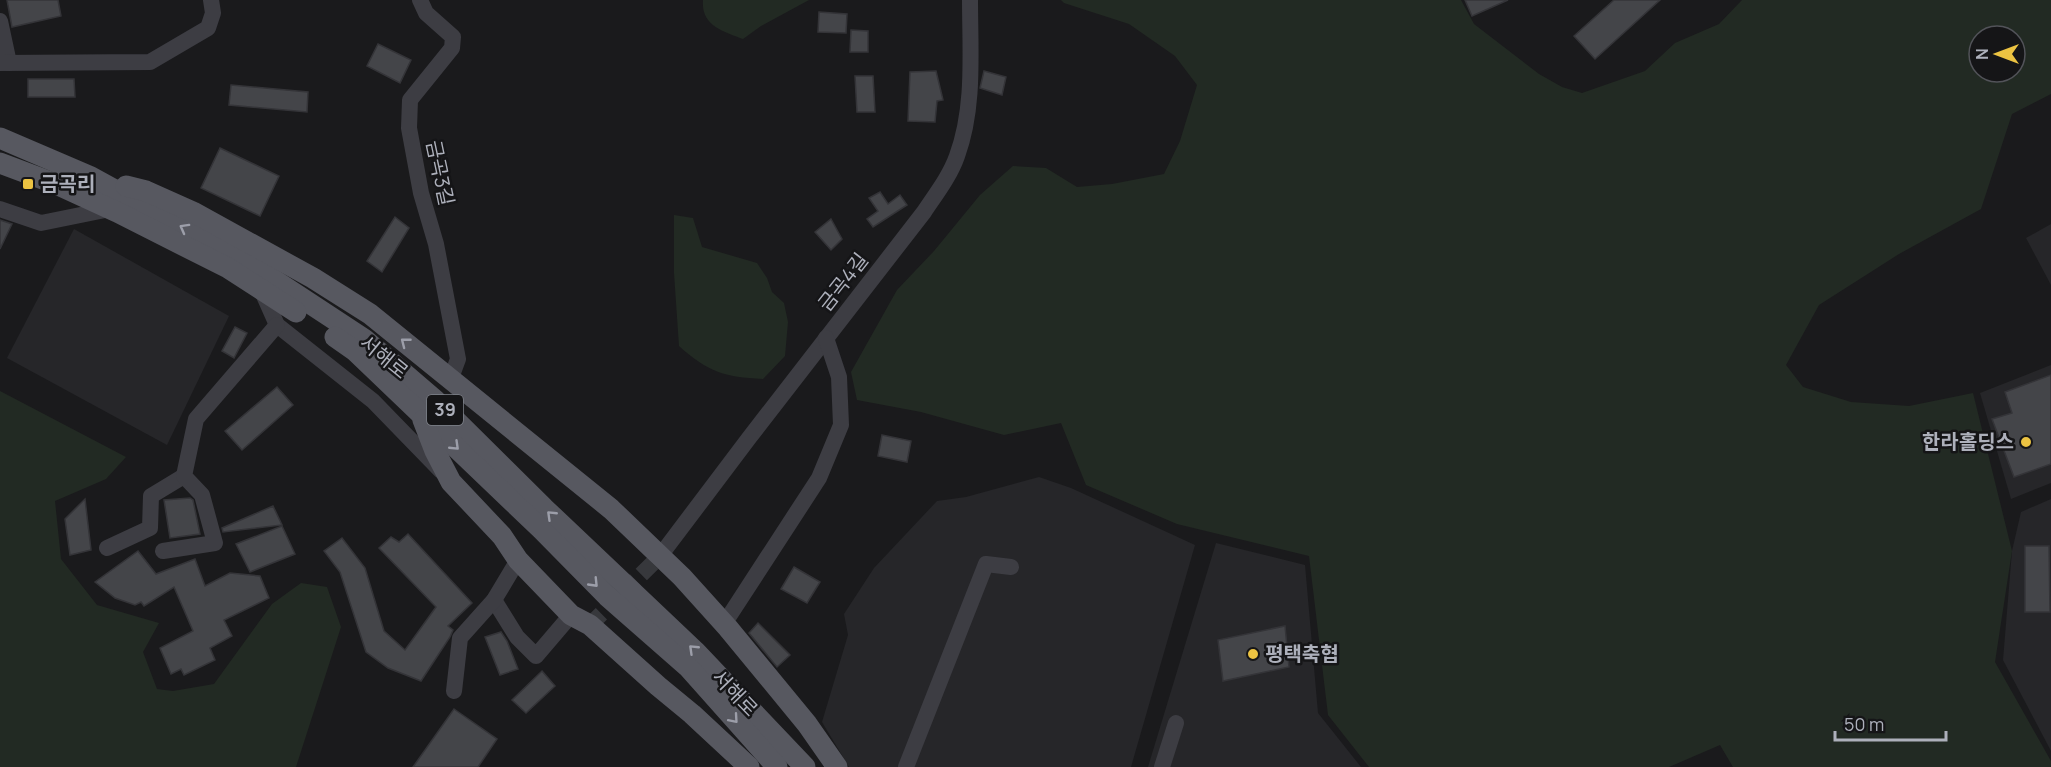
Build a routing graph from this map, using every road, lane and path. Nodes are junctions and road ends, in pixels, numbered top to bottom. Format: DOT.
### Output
graph roads {
  1 [pos="211,0"];
  2 [pos="420,0"];
  3 [pos="970,0"];
  4 [pos="0,21"];
  5 [pos="4,63"];
  6 [pos="0,138"];
  7 [pos="0,163"];
  8 [pos="91,177"];
  9 [pos="0,209"];
  10 [pos="110,209"];
  11 [pos="261,289"];
  12 [pos="277,325"];
  13 [pos="826,338"];
  14 [pos="451,378"];
  15 [pos="420,412"];
  16 [pos="184,476"];
  17 [pos="451,482"];
  18 [pos="107,548"];
  19 [pos="163,551"];
  20 [pos="660,556"];
  21 [pos="518,560"];
  22 [pos="1011,567"];
  23 [pos="494,600"];
  24 [pos="571,615"];
  25 [pos="724,624"];
  26 [pos="454,691"];
  27 [pos="1176,723"];
  28 [pos="749,767"];
  29 [pos="777,767"];
  30 [pos="806,767"];
  31 [pos="837,767"];
  32 [pos="906,767"];
  33 [pos="1162,767"];
  1 -- 5 [label="street"];
  2 -- 14 [label="street, 금곡3길"];
  3 -- 13 [label="street, 금곡4길"];
  4 -- 5 [label="street"];
  6 -- 8 [label="main road, 서해로 / 39"];
  7 -- 10 [label="main road, 서해로 / 39"];
  14 -- 8 [label="main road, one-way"];
  30 -- 8 [label="main road, 서해로 / 39, one-way"];
  9 -- 10 [label="street"];
  10 -- 11 [label="main road, 서해로 / 39"];
  11 -- 12 [label="street"];
  11 -- 15 [label="main road, 서해로 / 39"];
  12 -- 16 [label="street"];
  12 -- 17 [label="street"];
  13 -- 20 [label="street, 금곡4길"];
  13 -- 25 [label="street"];
  14 -- 20 [label="main road"];
  15 -- 17 [label="main road"];
  15 -- 29 [label="main road, 서해로 / 39, one-way"];
  16 -- 18 [label="street"];
  16 -- 19 [label="street"];
  17 -- 21 [label="main road"];
  20 -- 25 [label="main road"];
  21 -- 23 [label="street"];
  21 -- 24 [label="main road"];
  22 -- 32 [label="street"];
  23 -- 24 [label="street"];
  23 -- 26 [label="street"];
  24 -- 28 [label="main road"];
  25 -- 31 [label="main road"];
  27 -- 33 [label="street"];
}
